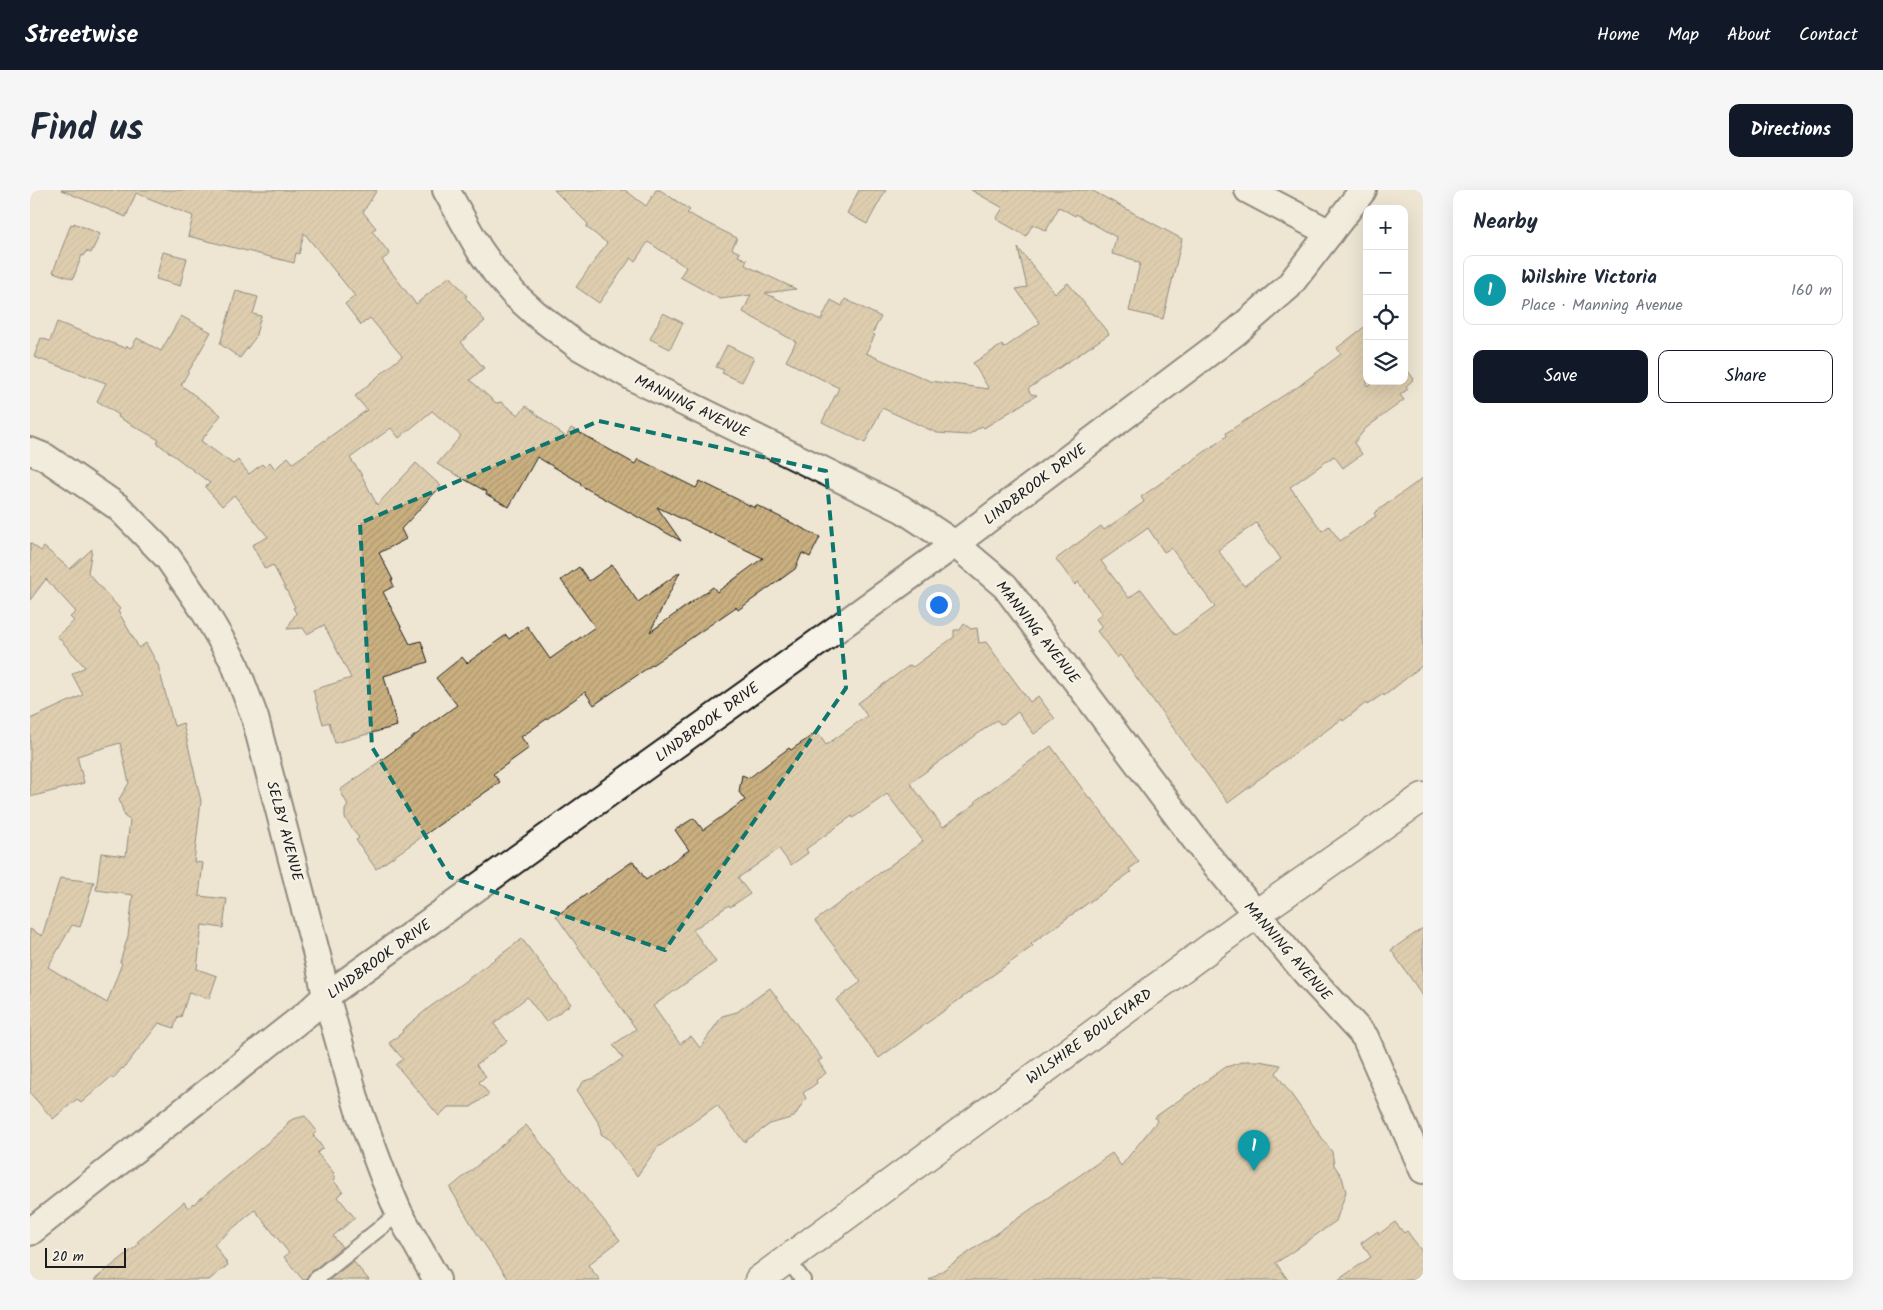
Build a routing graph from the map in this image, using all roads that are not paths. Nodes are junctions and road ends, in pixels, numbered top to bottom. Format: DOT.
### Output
graph roads {
  1 [pos="446,190"];
  2 [pos="1248,190"];
  3 [pos="1363,190"];
  4 [pos="1330,233"];
  5 [pos="30,451"];
  6 [pos="955,544"];
  7 [pos="1423,797"];
  8 [pos="1256,914"];
  9 [pos="326,996"];
  10 [pos="1423,1170"];
  11 [pos="399,1213"];
  12 [pos="30,1232"];
  13 [pos="795,1270"];
  14 [pos="315,1280"];
  15 [pos="437,1280"];
  16 [pos="758,1280"];
  1 -- 6 [label="street, MANNING AVENUE"];
  2 -- 4 [label="street"];
  3 -- 4 [label="street, LINDBROOK DRIVE"];
  4 -- 6 [label="street, LINDBROOK DRIVE"];
  5 -- 9 [label="street, SELBY AVENUE"];
  6 -- 8 [label="street, MANNING AVENUE"];
  6 -- 9 [label="street, LINDBROOK DRIVE"];
  7 -- 8 [label="main road, WILSHIRE BOULEVARD"];
  8 -- 10 [label="street, MANNING AVENUE"];
  8 -- 13 [label="main road, WILSHIRE BOULEVARD"];
  9 -- 11 [label="street, SELBY AVENUE"];
  9 -- 12 [label="street, LINDBROOK DRIVE"];
  11 -- 14 [label="lane"];
  11 -- 15 [label="street, SELBY AVENUE"];
  13 -- 16 [label="main road, WILSHIRE BOULEVARD"];
}
